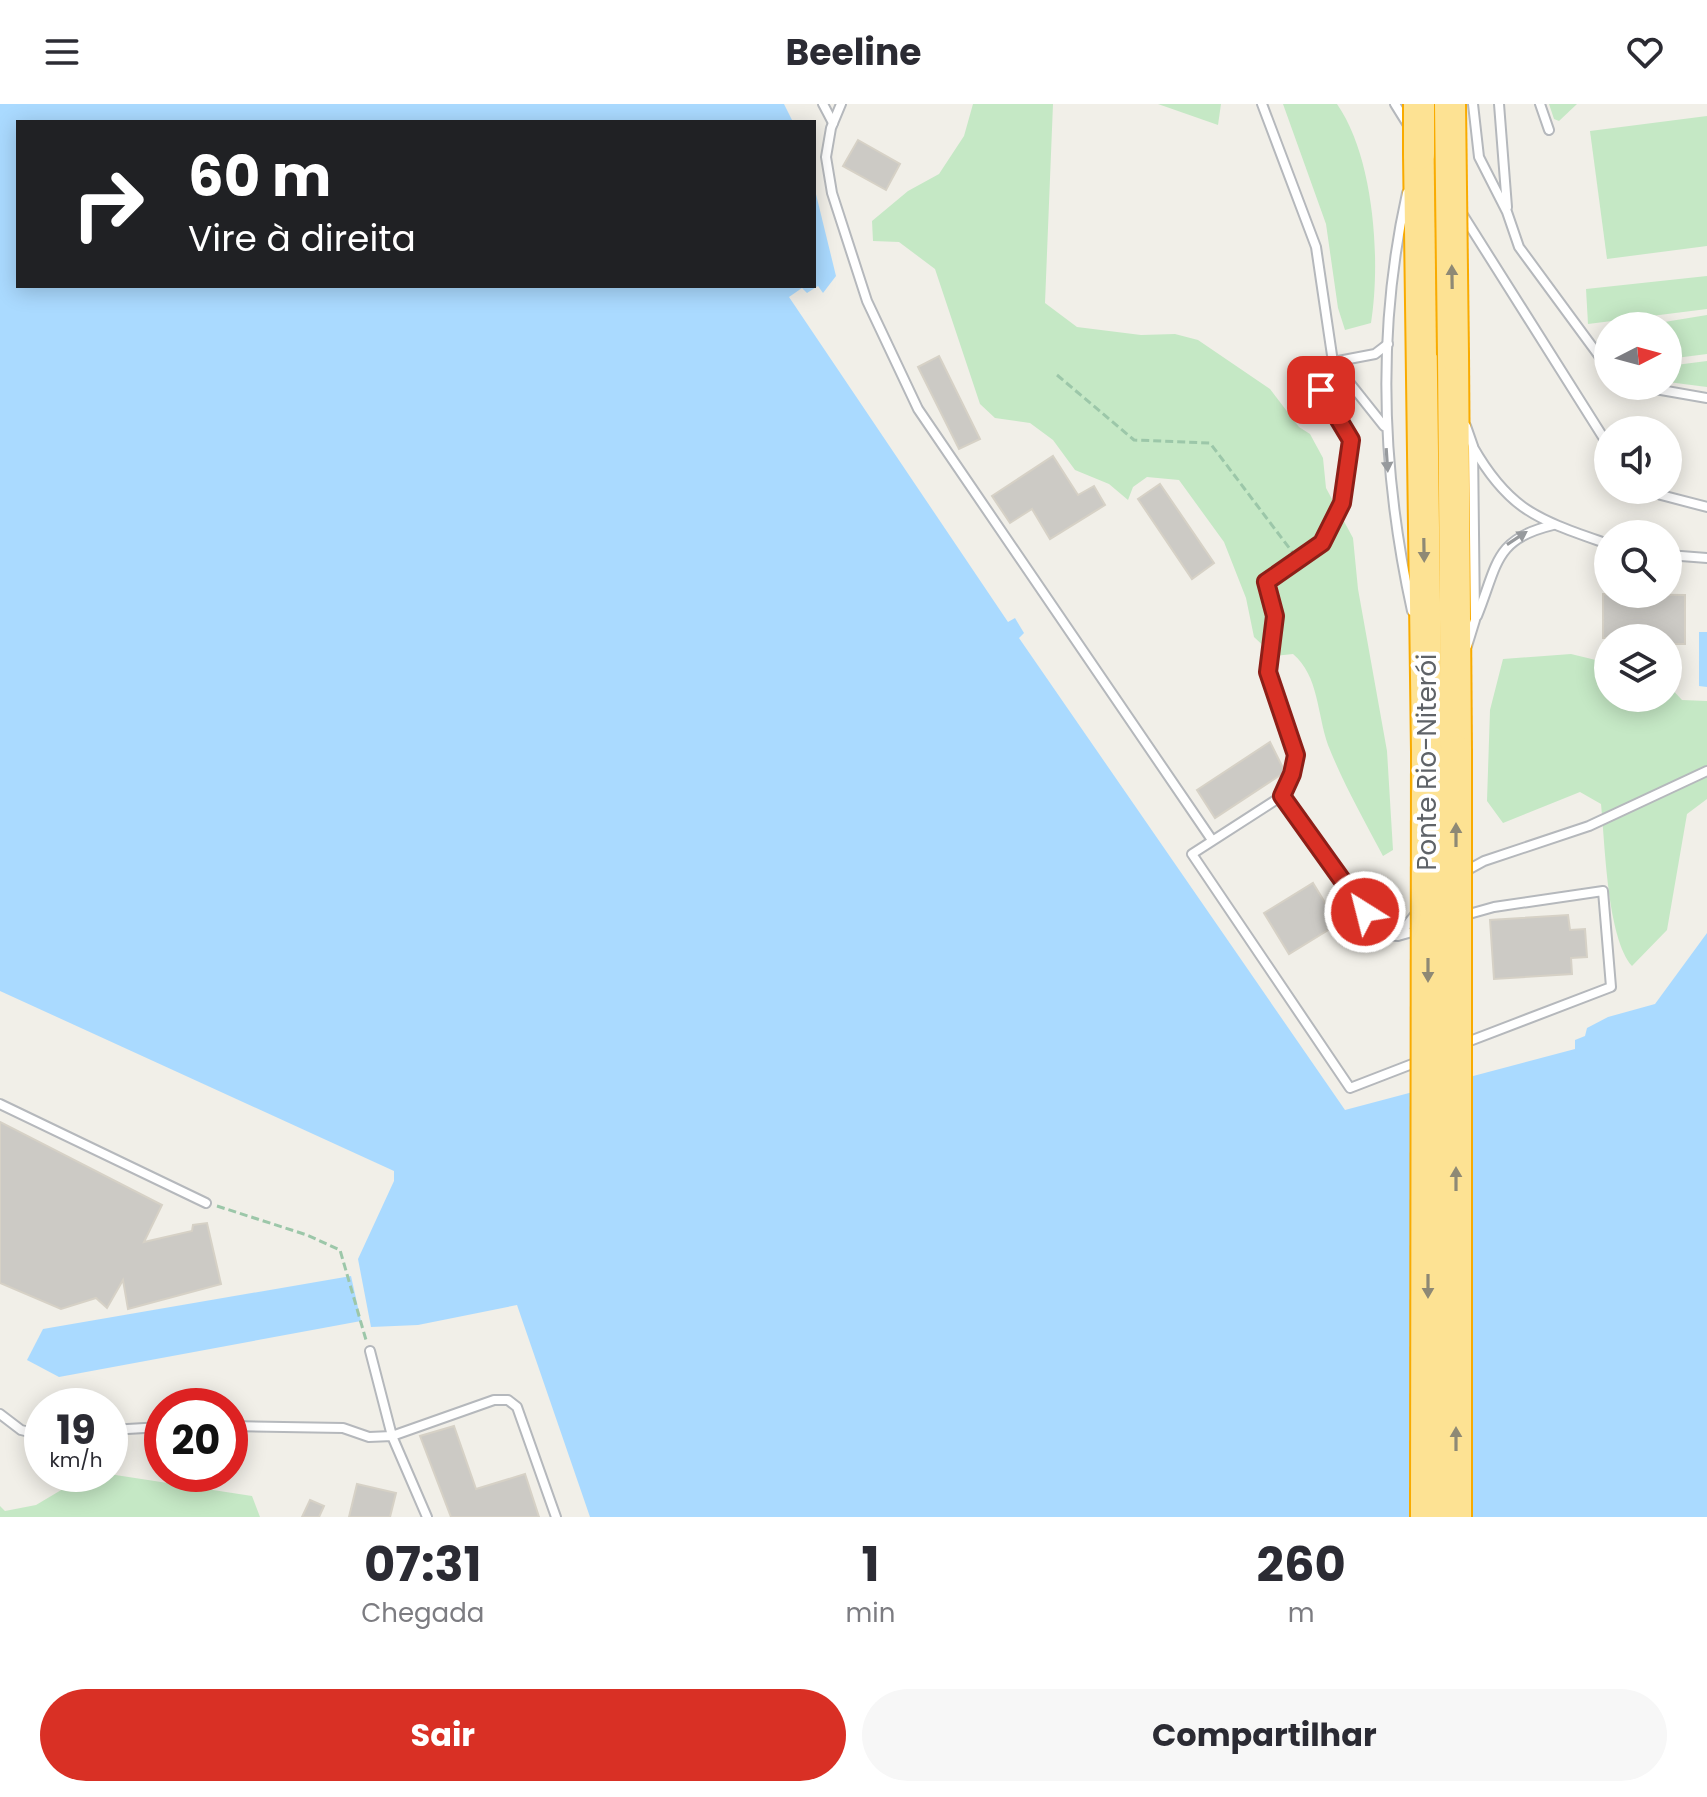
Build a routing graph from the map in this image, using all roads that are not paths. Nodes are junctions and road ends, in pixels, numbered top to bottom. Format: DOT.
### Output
graph roads {
  1 [pos="823,104"];
  2 [pos="841,104"];
  3 [pos="1262,104"];
  4 [pos="1395,104"];
  5 [pos="1419,104"];
  6 [pos="1450,104"];
  7 [pos="1473,104"];
  8 [pos="1499,104"];
  9 [pos="1540,104"];
  10 [pos="833,123"];
  11 [pos="1549,130"];
  12 [pos="1423,155"];
  13 [pos="1443,183"];
  14 [pos="1507,212"];
  15 [pos="1388,344"];
  16 [pos="1594,349"];
  17 [pos="1333,362"];
  18 [pos="1306,365"];
  19 [pos="1453,389"];
  20 [pos="1682,394"];
  21 [pos="1707,398"];
  22 [pos="1594,423"];
  23 [pos="1385,426"];
  24 [pos="1473,446"];
  25 [pos="1682,500"];
  26 [pos="1707,507"];
  27 [pos="1553,525"];
  28 [pos="1594,539"];
  29 [pos="1682,556"];
  30 [pos="1707,558"];
  31 [pos="1475,620"];
  32 [pos="1427,680"];
  33 [pos="1457,682"];
  34 [pos="1442,751"];
  35 [pos="1707,771"];
  36 [pos="1282,796"];
  37 [pos="1212,840"];
  38 [pos="1398,936"];
  39 [pos="1451,1049"];
  40 [pos="1437,1054"];
  41 [pos="0,1104"];
  42 [pos="206,1203"];
  43 [pos="370,1351"];
  44 [pos="0,1414"];
  45 [pos="248,1426"];
  46 [pos="24,1431"];
  47 [pos="392,1436"];
  48 [pos="427,1517"];
  49 [pos="556,1517"];
  50 [pos="1426,1517"];
  51 [pos="1456,1517"];
  1 -- 10 [label="lane"];
  2 -- 10 [label="lane"];
  3 -- 17 [label="lane"];
  4 -- 12 [label="lane"];
  5 -- 12 [label="highway, Ponte Rio-Niterói, bridge"];
  19 -- 6 [label="highway, Ponte Rio-Niterói, one-way, bridge"];
  7 -- 14 [label="lane"];
  8 -- 14 [label="lane"];
  9 -- 11 [label="lane"];
  10 -- 37 [label="lane"];
  12 -- 15 [label="lane"];
  12 -- 32 [label="highway, Ponte Rio-Niterói, one-way"];
  13 -- 22 [label="lane"];
  14 -- 16 [label="lane"];
  15 -- 17 [label="lane"];
  15 -- 23 [label="lane"];
  17 -- 23 [label="lane"];
  18 -- 36 [label="lane"];
  19 -- 24 [label="lane"];
  19 -- 33 [label="highway, Ponte Rio-Niterói"];
  20 -- 21 [label="lane"];
  23 -- 32 [label="lane, one-way"];
  24 -- 27 [label="lane"];
  24 -- 31 [label="lane"];
  25 -- 26 [label="lane"];
  27 -- 28 [label="lane"];
  31 -- 27 [label="lane, one-way"];
  29 -- 30 [label="lane"];
  31 -- 33 [label="lane"];
  32 -- 34 [label="highway, Ponte Rio-Niterói"];
  33 -- 34 [label="highway, Ponte Rio-Niterói"];
  34 -- 50 [label="highway, Ponte Rio-Niterói, one-way, bridge"];
  51 -- 34 [label="highway, Ponte Rio-Niterói, one-way, bridge"];
  35 -- 38 [label="lane"];
  36 -- 37 [label="lane"];
  36 -- 38 [label="lane"];
  37 -- 40 [label="lane"];
  38 -- 39 [label="lane"];
  41 -- 42 [label="lane"];
  43 -- 47 [label="lane"];
  44 -- 46 [label="lane"];
  45 -- 47 [label="lane"];
  47 -- 48 [label="lane"];
  47 -- 49 [label="lane"];
}
